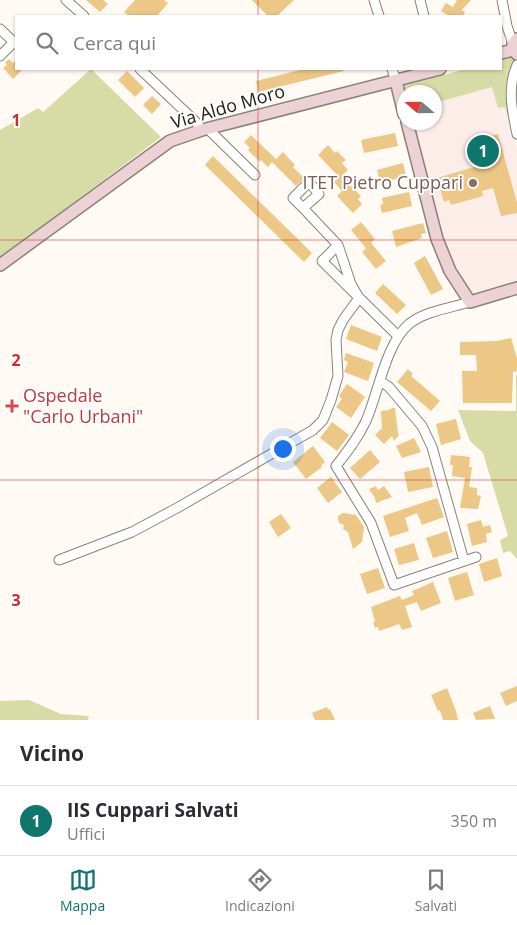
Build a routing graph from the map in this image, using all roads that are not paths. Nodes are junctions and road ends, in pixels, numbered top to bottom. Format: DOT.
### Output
graph roads {
  1 [pos="66,0"];
  2 [pos="374,0"];
  3 [pos="420,0"];
  4 [pos="502,0"];
  5 [pos="83,15"];
  6 [pos="379,15"];
  7 [pos="424,15"];
  8 [pos="0,29"];
  9 [pos="15,43"];
  10 [pos="516,44"];
  11 [pos="502,52"];
  12 [pos="0,56"];
  13 [pos="517,65"];
  14 [pos="141,70"];
  15 [pos="392,70"];
  16 [pos="434,70"];
  17 [pos="396,81"];
  18 [pos="397,85"];
  19 [pos="205,130"];
  20 [pos="409,130"];
  21 [pos="517,134"];
  22 [pos="255,175"];
  23 [pos="303,208"];
  24 [pos="338,245"];
  25 [pos="0,265"];
  26 [pos="517,288"];
  27 [pos="360,298"];
  28 [pos="470,302"];
  29 [pos="398,336"];
  30 [pos="380,381"];
  31 [pos="476,557"];
  32 [pos="60,560"];
  33 [pos="464,561"];
  1 -- 5 [label="street"];
  2 -- 6 [label="street"];
  3 -- 7 [label="street"];
  4 -- 10 [label="street"];
  8 -- 9 [label="street"];
  9 -- 12 [label="street"];
  10 -- 11 [label="street"];
  13 -- 21 [label="street"];
  14 -- 19 [label="street"];
  15 -- 17 [label="street"];
  16 -- 17 [label="street, Via Aldo Moro"];
  17 -- 18 [label="street"];
  17 -- 19 [label="street, Via Aldo Moro"];
  19 -- 22 [label="street"];
  19 -- 25 [label="street, Via Aldo Moro"];
  20 -- 28 [label="street"];
  23 -- 24 [label="street"];
  24 -- 27 [label="street"];
  24 -- 27 [label="street"];
  26 -- 28 [label="street"];
  27 -- 29 [label="street"];
  27 -- 32 [label="street"];
  28 -- 29 [label="street"];
  29 -- 30 [label="street"];
  30 -- 33 [label="street"];
  30 -- 33 [label="street"];
  31 -- 33 [label="street"];
}
